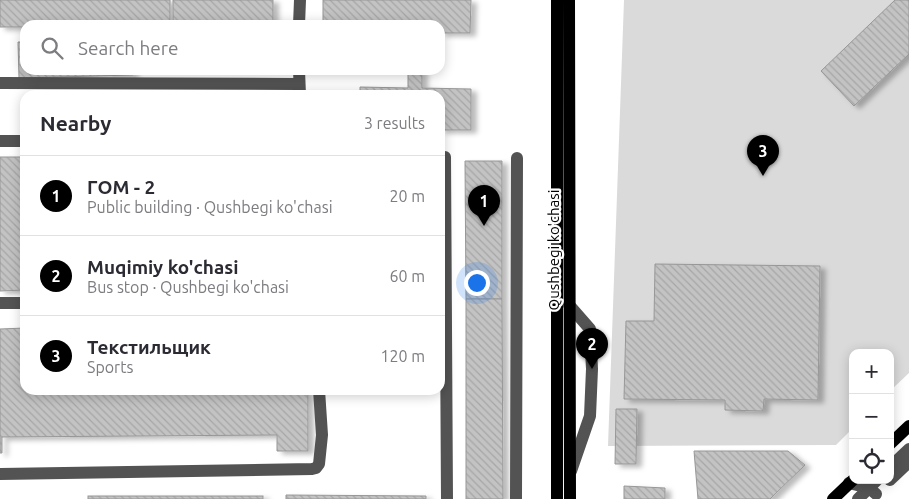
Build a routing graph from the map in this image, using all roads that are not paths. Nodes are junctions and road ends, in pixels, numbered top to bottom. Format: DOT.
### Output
graph roads {
  1 [pos="300,0"];
  2 [pos="557,0"];
  3 [pos="569,0"];
  4 [pos="299,20"];
  5 [pos="299,75"];
  6 [pos="0,83"];
  7 [pos="299,90"];
  8 [pos="0,141"];
  9 [pos="20,141"];
  10 [pos="445,157"];
  11 [pos="517,158"];
  12 [pos="0,303"];
  13 [pos="20,303"];
  14 [pos="570,305"];
  15 [pos="319,395"];
  16 [pos="909,426"];
  17 [pos="894,440"];
  18 [pos="909,449"];
  19 [pos="909,462"];
  20 [pos="894,463"];
  21 [pos="570,473"];
  22 [pos="0,474"];
  23 [pos="894,476"];
  24 [pos="849,484"];
  25 [pos="857,484"];
  26 [pos="874,490"];
  27 [pos="447,499"];
  28 [pos="516,499"];
  29 [pos="557,499"];
  30 [pos="570,499"];
  31 [pos="833,499"];
  32 [pos="858,499"];
  1 -- 4 [label="lane"];
  2 -- 29 [label="main road, Qushbegi ko'chasi"];
  3 -- 14 [label="main road, Qushbegi ko'chasi"];
  5 -- 7 [label="lane"];
  6 -- 7 [label="lane"];
  8 -- 9 [label="lane"];
  10 -- 27 [label="lane"];
  11 -- 28 [label="lane"];
  12 -- 13 [label="lane"];
  14 -- 21 [label="main road, Qushbegi ko'chasi"];
  14 -- 21 [label="lane"];
  15 -- 22 [label="lane"];
  16 -- 17 [label="main road"];
  18 -- 20 [label="lane"];
  19 -- 23 [label="lane"];
  21 -- 30 [label="main road, Qushbegi ko'chasi"];
  24 -- 31 [label="main road"];
  25 -- 26 [label="lane"];
  26 -- 32 [label="lane"];
}
